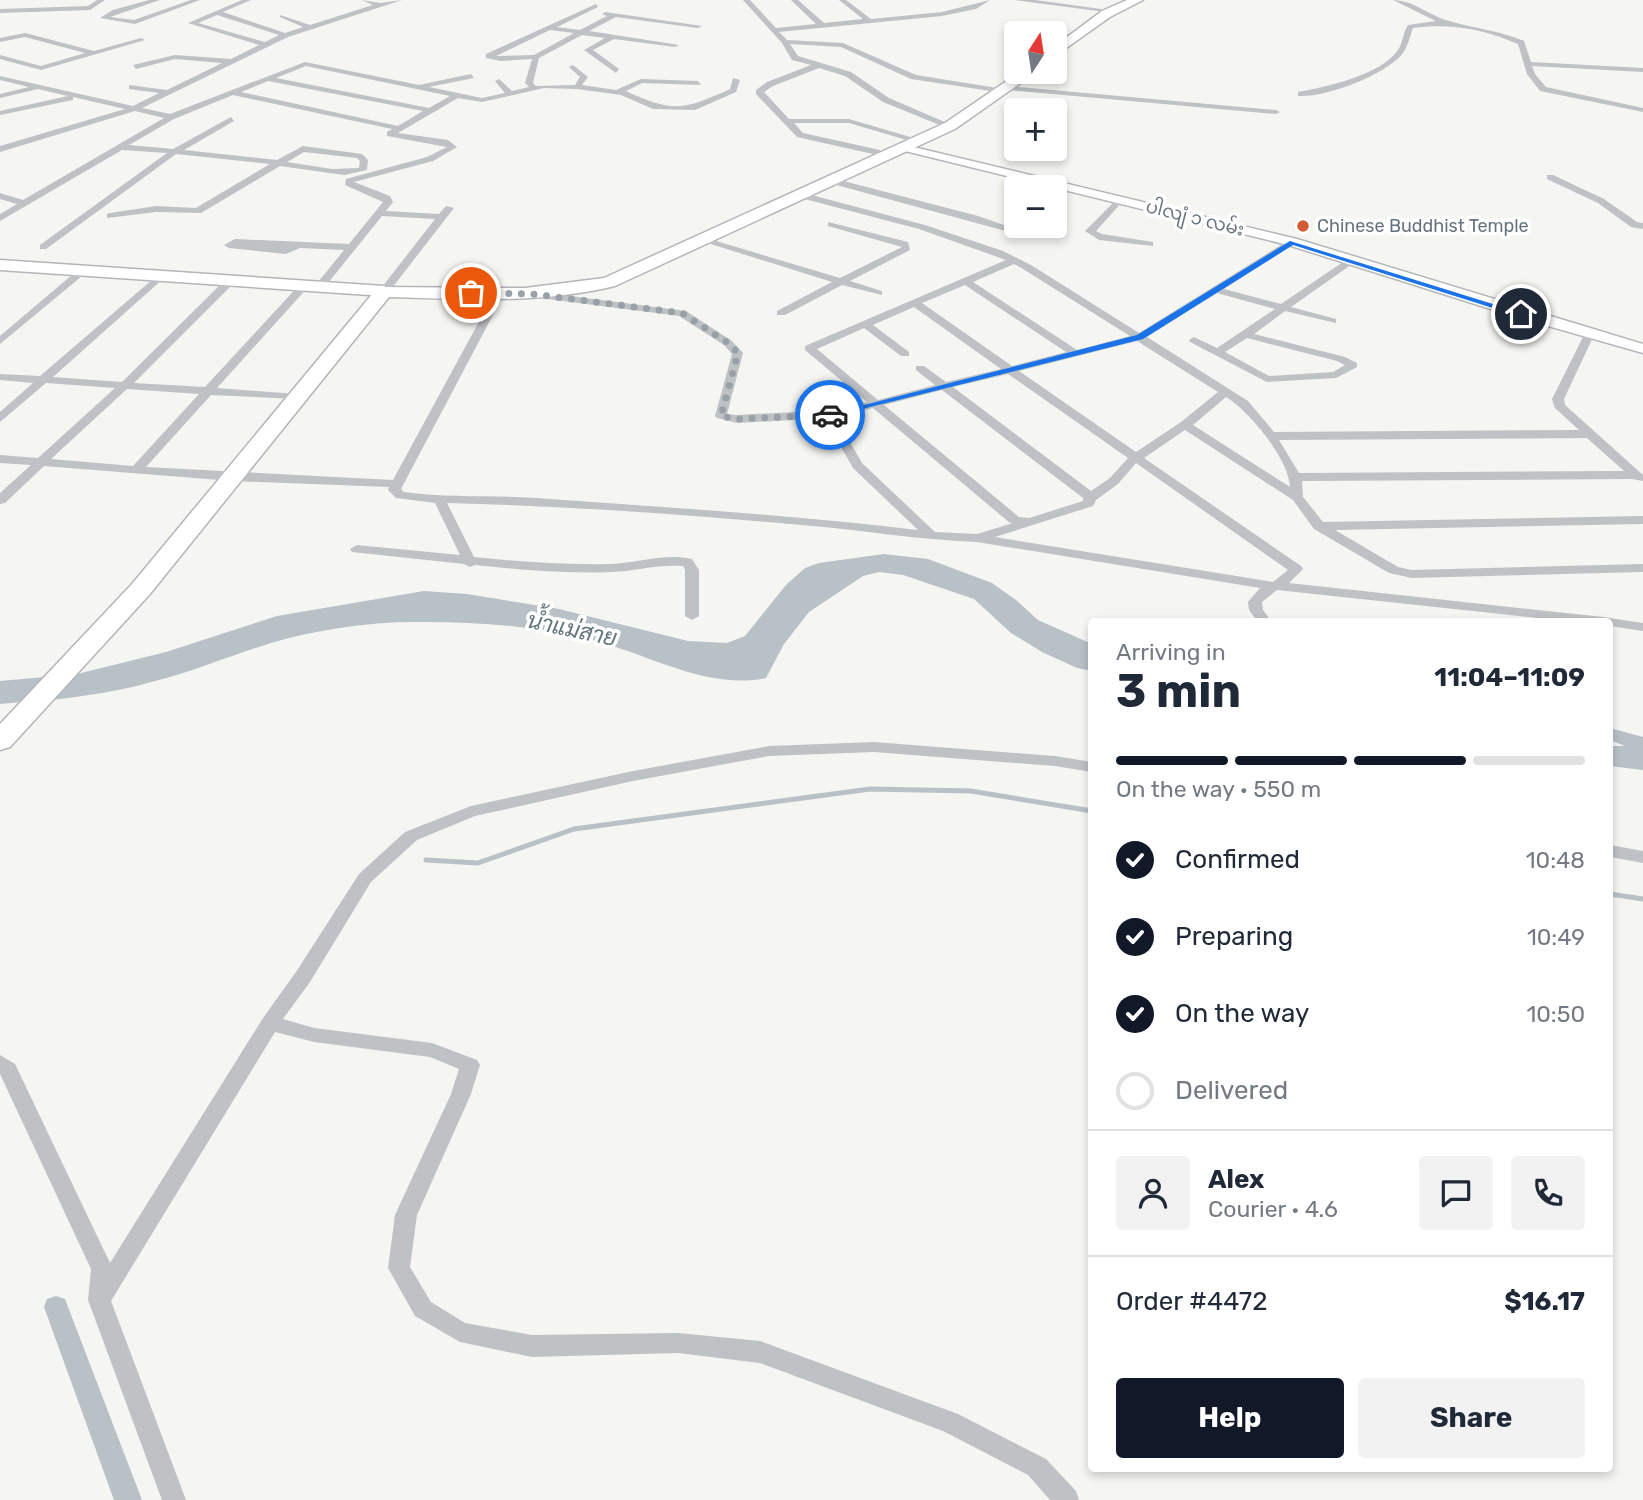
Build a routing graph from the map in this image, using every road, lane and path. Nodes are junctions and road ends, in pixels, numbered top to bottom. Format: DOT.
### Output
graph roads {
  1 [pos="102,0"];
  2 [pos="157,0"];
  3 [pos="197,0"];
  4 [pos="246,0"];
  5 [pos="365,0"];
  6 [pos="399,0"];
  7 [pos="746,0"];
  8 [pos="794,0"];
  9 [pos="842,0"];
  10 [pos="987,0"];
  11 [pos="1017,0"];
  12 [pos="1137,0"];
  13 [pos="1396,0"];
  14 [pos="1072,2"];
  15 [pos="380,5"];
  16 [pos="596,6"];
  17 [pos="90,8"];
  18 [pos="124,8"];
  19 [pos="0,11"];
  20 [pos="586,11"];
  21 [pos="1113,11"];
  22 [pos="218,13"];
  23 [pos="615,15"];
  24 [pos="282,16"];
  25 [pos="645,19"];
  26 [pos="871,22"];
  27 [pos="1444,22"];
  28 [pos="674,23"];
  29 [pos="634,25"];
  30 [pos="698,26"];
  31 [pos="822,26"];
  32 [pos="309,27"];
  33 [pos="549,28"];
  34 [pos="663,29"];
  35 [pos="774,30"];
  36 [pos="623,31"];
  37 [pos="581,32"];
  38 [pos="285,34"];
  39 [pos="652,35"];
  40 [pos="611,37"];
  41 [pos="0,40"];
  42 [pos="141,40"];
  43 [pos="641,40"];
  44 [pos="785,42"];
  45 [pos="1068,43"];
  46 [pos="263,44"];
  47 [pos="675,46"];
  48 [pos="95,53"];
  49 [pos="0,57"];
  50 [pos="536,57"];
  51 [pos="232,61"];
  52 [pos="1528,64"];
  53 [pos="816,66"];
  54 [pos="136,67"];
  55 [pos="573,67"];
  56 [pos="1643,70"];
  57 [pos="603,75"];
  58 [pos="471,76"];
  59 [pos="0,78"];
  60 [pos="268,79"];
  61 [pos="499,80"];
  62 [pos="736,80"];
  63 [pos="698,83"];
  64 [pos="1013,84"];
  65 [pos="39,87"];
  66 [pos="132,87"];
  67 [pos="416,87"];
  68 [pos="577,87"];
  69 [pos="535,89"];
  70 [pos="733,90"];
  71 [pos="1005,90"];
  72 [pos="169,92"];
  73 [pos="618,92"];
  74 [pos="759,92"];
  75 [pos="233,93"];
  76 [pos="1301,94"];
  77 [pos="457,95"];
  78 [pos="511,95"];
  79 [pos="0,96"];
  80 [pos="76,97"];
  81 [pos="133,109"];
  82 [pos="429,110"];
  83 [pos="1643,110"];
  84 [pos="1276,112"];
  85 [pos="0,113"];
  86 [pos="171,117"];
  87 [pos="25,118"];
  88 [pos="231,119"];
  89 [pos="785,121"];
  90 [pos="0,124"];
  91 [pos="950,126"];
  92 [pos="398,128"];
  93 [pos="912,145"];
  94 [pos="2,147"];
  95 [pos="118,147"];
  96 [pos="175,151"];
  97 [pos="877,152"];
  98 [pos="278,163"];
  99 [pos="359,172"];
  100 [pos="1550,177"];
  101 [pos="349,181"];
  102 [pos="831,181"];
  103 [pos="800,195"];
  104 [pos="0,196"];
  105 [pos="1119,199"];
  106 [pos="25,204"];
  107 [pos="449,208"];
  108 [pos="379,213"];
  109 [pos="110,216"];
  110 [pos="442,217"];
  111 [pos="0,218"];
  112 [pos="831,224"];
  113 [pos="1643,226"];
  114 [pos="1004,227"];
  115 [pos="703,240"];
  116 [pos="1292,242"];
  117 [pos="1150,244"];
  118 [pos="296,246"];
  119 [pos="43,247"];
  120 [pos="351,247"];
  121 [pos="1016,260"];
  122 [pos="1352,260"];
  123 [pos="0,265"];
  124 [pos="83,271"];
  125 [pos="160,276"];
  126 [pos="231,281"];
  127 [pos="965,281"];
  128 [pos="841,282"];
  129 [pos="312,285"];
  130 [pos="1218,290"];
  131 [pos="384,291"];
  132 [pos="878,293"];
  133 [pos="499,294"];
  134 [pos="532,294"];
  135 [pos="913,302"];
  136 [pos="1283,308"];
  137 [pos="781,313"];
  138 [pos="1332,321"];
  139 [pos="864,323"];
  140 [pos="1247,335"];
  141 [pos="1590,335"];
  142 [pos="1140,337"];
  143 [pos="1194,340"];
  144 [pos="0,341"];
  145 [pos="1643,349"];
  146 [pos="1217,352"];
  147 [pos="1075,353"];
  148 [pos="905,354"];
  149 [pos="920,368"];
  150 [pos="1010,369"];
  151 [pos="0,377"];
  152 [pos="42,380"];
  153 [pos="124,386"];
  154 [pos="944,386"];
  155 [pos="207,392"];
  156 [pos="1225,392"];
  157 [pos="296,397"];
  158 [pos="877,405"];
  159 [pos="834,414"];
  160 [pos="0,418"];
  161 [pos="1185,425"];
  162 [pos="1590,434"];
  163 [pos="1271,436"];
  164 [pos="1136,458"];
  165 [pos="0,459"];
  166 [pos="41,463"];
  167 [pos="136,470"];
  168 [pos="232,477"];
  169 [pos="1294,477"];
  170 [pos="1639,478"];
  171 [pos="397,484"];
  172 [pos="1297,497"];
  173 [pos="1090,498"];
  174 [pos="439,499"];
  175 [pos="0,500"];
  176 [pos="1643,520"];
  177 [pos="1022,522"];
  178 [pos="1319,526"];
  179 [pos="932,536"];
  180 [pos="978,538"];
  181 [pos="357,549"];
  182 [pos="470,563"];
  183 [pos="1643,568"];
  184 [pos="1274,586"];
  185 [pos="692,616"];
  186 [pos="1262,618"];
  187 [pos="1575,618"];
  188 [pos="1613,622"];
  189 [pos="1643,627"];
  190 [pos="0,741"];
  191 [pos="1088,765"];
  192 [pos="1613,852"];
  193 [pos="1643,857"];
  194 [pos="270,1023"];
  195 [pos="0,1063"];
  196 [pos="99,1300"];
  197 [pos="174,1500"];
  198 [pos="1067,1500"];
  1 -- 17 [label="street"];
  2 -- 18 [label="street"];
  3 -- 18 [label="street"];
  4 -- 22 [label="street"];
  5 -- 15 [label="street"];
  6 -- 15 [label="street"];
  7 -- 35 [label="street"];
  8 -- 31 [label="street"];
  9 -- 26 [label="street"];
  10 -- 26 [label="street"];
  11 -- 14 [label="street"];
  12 -- 21 [label="highway"];
  13 -- 27 [label="street"];
  14 -- 21 [label="street"];
  15 -- 32 [label="street"];
  16 -- 20 [label="street"];
  17 -- 18 [label="street"];
  17 -- 19 [label="street"];
  20 -- 23 [label="street"];
  20 -- 33 [label="street"];
  21 -- 45 [label="highway"];
  22 -- 38 [label="street"];
  22 -- 46 [label="street"];
  23 -- 25 [label="street"];
  23 -- 37 [label="street"];
  24 -- 32 [label="street"];
  25 -- 28 [label="street"];
  25 -- 29 [label="street"];
  26 -- 31 [label="street"];
  27 -- 52 [label="street"];
  27 -- 76 [label="street"];
  28 -- 30 [label="street"];
  28 -- 34 [label="street"];
  31 -- 35 [label="street"];
  32 -- 38 [label="street"];
  33 -- 37 [label="street"];
  33 -- 50 [label="street"];
  35 -- 44 [label="street"];
  36 -- 40 [label="street"];
  37 -- 40 [label="street"];
  37 -- 50 [label="street"];
  38 -- 46 [label="street"];
  39 -- 43 [label="street"];
  40 -- 43 [label="street"];
  40 -- 57 [label="street"];
  41 -- 48 [label="street"];
  42 -- 48 [label="street"];
  43 -- 47 [label="street"];
  44 -- 53 [label="street"];
  44 -- 71 [label="street"];
  46 -- 51 [label="street"];
  48 -- 49 [label="street"];
  50 -- 69 [label="street"];
  51 -- 54 [label="street"];
  51 -- 72 [label="street"];
  52 -- 56 [label="street"];
  52 -- 83 [label="street"];
  53 -- 74 [label="street"];
  53 -- 91 [label="street"];
  55 -- 68 [label="street"];
  58 -- 67 [label="street"];
  59 -- 65 [label="street"];
  60 -- 67 [label="street"];
  60 -- 75 [label="street"];
  60 -- 82 [label="street"];
  61 -- 78 [label="street"];
  62 -- 70 [label="street"];
  63 -- 73 [label="street"];
  64 -- 71 [label="highway"];
  65 -- 79 [label="street"];
  65 -- 80 [label="street"];
  66 -- 72 [label="street"];
  67 -- 77 [label="street"];
  68 -- 69 [label="street"];
  68 -- 73 [label="street"];
  69 -- 78 [label="street"];
  70 -- 73 [label="street"];
  70 -- 74 [label="street"];
  71 -- 84 [label="street"];
  71 -- 91 [label="highway"];
  72 -- 81 [label="street"];
  74 -- 89 [label="street"];
  75 -- 86 [label="street"];
  75 -- 92 [label="street"];
  77 -- 78 [label="street"];
  77 -- 82 [label="street"];
  80 -- 81 [label="street"];
  80 -- 85 [label="street"];
  81 -- 86 [label="street"];
  81 -- 94 [label="street"];
  82 -- 92 [label="street"];
  86 -- 95 [label="street"];
  87 -- 90 [label="street"];
  88 -- 96 [label="street"];
  89 -- 93 [label="street"];
  89 -- 97 [label="street"];
  91 -- 93 [label="highway"];
  92 -- 101 [label="street"];
  93 -- 102 [label="highway"];
  93 -- 105 [label="street, ပါလျံ ၁ လမ်း"];
  95 -- 96 [label="street"];
  95 -- 106 [label="street"];
  96 -- 98 [label="street"];
  96 -- 119 [label="street"];
  98 -- 99 [label="street"];
  98 -- 99 [label="street"];
  98 -- 109 [label="street"];
  99 -- 101 [label="street"];
  100 -- 113 [label="street"];
  101 -- 108 [label="street"];
  102 -- 103 [label="highway"];
  102 -- 114 [label="street"];
  103 -- 115 [label="highway"];
  103 -- 121 [label="street"];
  104 -- 106 [label="street"];
  105 -- 116 [label="street, ပါလျံ ၁ လမ်း"];
  105 -- 117 [label="street"];
  106 -- 111 [label="street"];
  107 -- 110 [label="street"];
  108 -- 110 [label="street"];
  108 -- 120 [label="street"];
  110 -- 131 [label="street"];
  112 -- 128 [label="street"];
  115 -- 128 [label="street"];
  115 -- 134 [label="highway"];
  116 -- 122 [label="street, ပါလျံ ၁ လမ်း"];
  116 -- 130 [label="street"];
  118 -- 118 [label="street"];
  118 -- 120 [label="street"];
  120 -- 129 [label="street"];
  121 -- 127 [label="street"];
  121 -- 142 [label="street"];
  122 -- 136 [label="street"];
  122 -- 141 [label="street, ပါလျံ ၁ လမ်း"];
  123 -- 124 [label="main road"];
  124 -- 125 [label="main road"];
  124 -- 144 [label="street"];
  125 -- 126 [label="main road"];
  125 -- 152 [label="street"];
  126 -- 129 [label="main road"];
  126 -- 153 [label="street"];
  127 -- 135 [label="street"];
  127 -- 147 [label="street"];
  128 -- 132 [label="street"];
  128 -- 137 [label="street"];
  129 -- 131 [label="main road"];
  129 -- 155 [label="street"];
  130 -- 136 [label="street"];
  130 -- 142 [label="street"];
  131 -- 133 [label="highway"];
  131 -- 157 [label="highway"];
  133 -- 134 [label="highway"];
  133 -- 171 [label="street"];
  134 -- 159 [label="street"];
  135 -- 139 [label="street"];
  135 -- 150 [label="street"];
  136 -- 138 [label="street"];
  136 -- 140 [label="street"];
  139 -- 148 [label="street"];
  139 -- 158 [label="street"];
  140 -- 146 [label="street"];
  140 -- 146 [label="street"];
  141 -- 145 [label="street, ပါလျံ ၁ လမ်း"];
  141 -- 162 [label="street"];
  142 -- 147 [label="street"];
  142 -- 156 [label="street"];
  143 -- 146 [label="street"];
  147 -- 150 [label="street"];
  149 -- 154 [label="street"];
  150 -- 154 [label="street"];
  150 -- 164 [label="street"];
  151 -- 152 [label="street"];
  152 -- 153 [label="street"];
  152 -- 160 [label="street"];
  153 -- 155 [label="street"];
  153 -- 166 [label="street"];
  154 -- 158 [label="street"];
  154 -- 173 [label="street"];
  155 -- 157 [label="street"];
  155 -- 167 [label="street"];
  156 -- 161 [label="street"];
  156 -- 163 [label="street"];
  157 -- 168 [label="highway"];
  158 -- 159 [label="street"];
  158 -- 177 [label="street"];
  159 -- 179 [label="street"];
  161 -- 164 [label="street"];
  161 -- 172 [label="street"];
  162 -- 163 [label="street"];
  162 -- 170 [label="street"];
  163 -- 169 [label="street"];
  164 -- 173 [label="street"];
  164 -- 184 [label="street"];
  165 -- 166 [label="street"];
  166 -- 167 [label="street"];
  166 -- 175 [label="street"];
  167 -- 168 [label="street"];
  168 -- 171 [label="street"];
  168 -- 190 [label="highway"];
  169 -- 170 [label="street"];
  169 -- 172 [label="street"];
  171 -- 174 [label="street"];
  172 -- 178 [label="street"];
  173 -- 177 [label="street"];
  174 -- 179 [label="street"];
  174 -- 182 [label="street"];
  176 -- 178 [label="street"];
  177 -- 180 [label="street"];
  178 -- 183 [label="street"];
  179 -- 180 [label="street"];
  180 -- 184 [label="street"];
  181 -- 182 [label="street"];
  182 -- 185 [label="street"];
  184 -- 186 [label="street"];
  184 -- 187 [label="street"];
  188 -- 189 [label="street"];
  191 -- 194 [label="street"];
  192 -- 193 [label="street"];
  194 -- 196 [label="street"];
  194 -- 198 [label="street"];
  195 -- 196 [label="street"];
  196 -- 197 [label="street"];
}
